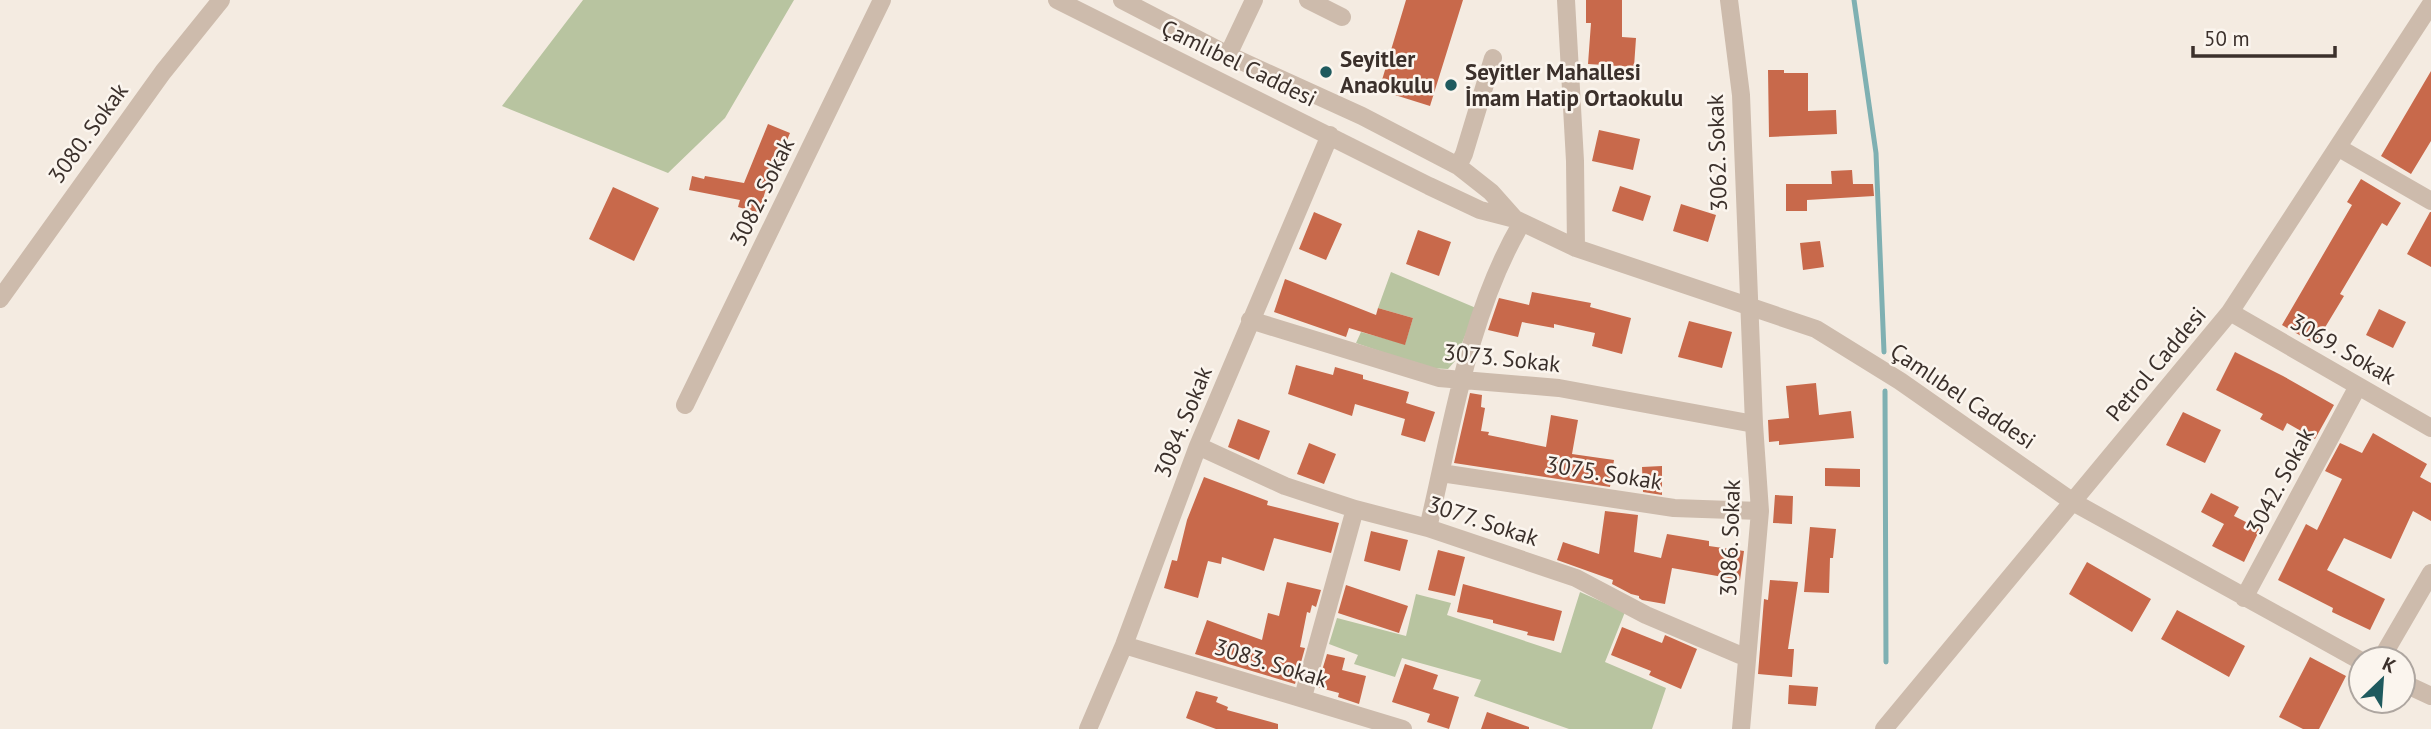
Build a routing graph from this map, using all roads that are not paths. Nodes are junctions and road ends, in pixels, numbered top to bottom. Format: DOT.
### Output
graph roads {
  1 [pos="221,0"];
  2 [pos="882,0"];
  3 [pos="1057,0"];
  4 [pos="1122,0"];
  5 [pos="1254,0"];
  6 [pos="1308,0"];
  7 [pos="1566,0"];
  8 [pos="1729,0"];
  9 [pos="2431,4"];
  10 [pos="1342,17"];
  11 [pos="1228,55"];
  12 [pos="1493,58"];
  13 [pos="1330,135"];
  14 [pos="2339,148"];
  15 [pos="1458,166"];
  16 [pos="2431,201"];
  17 [pos="1518,221"];
  18 [pos="1576,248"];
  19 [pos="0,299"];
  20 [pos="1749,306"];
  21 [pos="2230,312"];
  22 [pos="1250,320"];
  23 [pos="1461,381"];
  24 [pos="2358,386"];
  25 [pos="685,405"];
  26 [pos="1754,424"];
  27 [pos="2431,428"];
  28 [pos="1198,446"];
  29 [pos="1441,474"];
  30 [pos="2073,502"];
  31 [pos="1355,509"];
  32 [pos="1760,511"];
  33 [pos="1427,528"];
  34 [pos="2431,573"];
  35 [pos="2244,598"];
  36 [pos="1124,645"];
  37 [pos="2389,645"];
  38 [pos="2347,654"];
  39 [pos="1747,658"];
  40 [pos="1303,697"];
  41 [pos="1088,729"];
  42 [pos="1403,729"];
  43 [pos="1741,729"];
  44 [pos="1884,729"];
  1 -- 19 [label="street, 3080. Sokak"];
  2 -- 25 [label="street, 3082. Sokak"];
  3 -- 13 [label="street, Çamlıbel Caddesi"];
  4 -- 11 [label="street, Çamlıbel Caddesi"];
  5 -- 11 [label="street"];
  6 -- 10 [label="street"];
  7 -- 18 [label="street"];
  8 -- 20 [label="street, 3062. Sokak"];
  9 -- 14 [label="street, Petrol Caddesi"];
  11 -- 15 [label="street, Çamlıbel Caddesi"];
  12 -- 15 [label="street"];
  13 -- 17 [label="street, Çamlıbel Caddesi"];
  13 -- 22 [label="street, 3084. Sokak"];
  14 -- 16 [label="street"];
  14 -- 21 [label="street, Petrol Caddesi"];
  15 -- 17 [label="street, Çamlıbel Caddesi"];
  17 -- 18 [label="street, Çamlıbel Caddesi"];
  17 -- 23 [label="street"];
  18 -- 20 [label="street, Çamlıbel Caddesi"];
  20 -- 26 [label="street, 3086. Sokak"];
  20 -- 30 [label="street, Çamlıbel Caddesi"];
  21 -- 24 [label="street, 3069. Sokak"];
  21 -- 30 [label="street, Petrol Caddesi"];
  22 -- 23 [label="street, 3073. Sokak"];
  22 -- 28 [label="street, 3084. Sokak"];
  23 -- 26 [label="street, 3073. Sokak"];
  23 -- 29 [label="street"];
  24 -- 27 [label="street, 3069. Sokak"];
  24 -- 35 [label="street, 3042. Sokak"];
  26 -- 32 [label="street, 3086. Sokak"];
  28 -- 31 [label="street, 3077. Sokak"];
  28 -- 36 [label="street, 3084. Sokak"];
  29 -- 32 [label="street, 3075. Sokak"];
  29 -- 33 [label="street"];
  30 -- 35 [label="street, Çamlıbel Caddesi"];
  30 -- 44 [label="street, Petrol Caddesi"];
  31 -- 33 [label="street, 3077. Sokak"];
  31 -- 40 [label="street"];
  32 -- 39 [label="street, 3086. Sokak"];
  33 -- 39 [label="street, 3077. Sokak"];
  34 -- 37 [label="street"];
  35 -- 38 [label="street, Çamlıbel Caddesi"];
  36 -- 40 [label="street, 3083. Sokak"];
  36 -- 41 [label="street, 3084. Sokak"];
  39 -- 43 [label="street, 3086. Sokak"];
  40 -- 42 [label="street, 3083. Sokak"];
}
